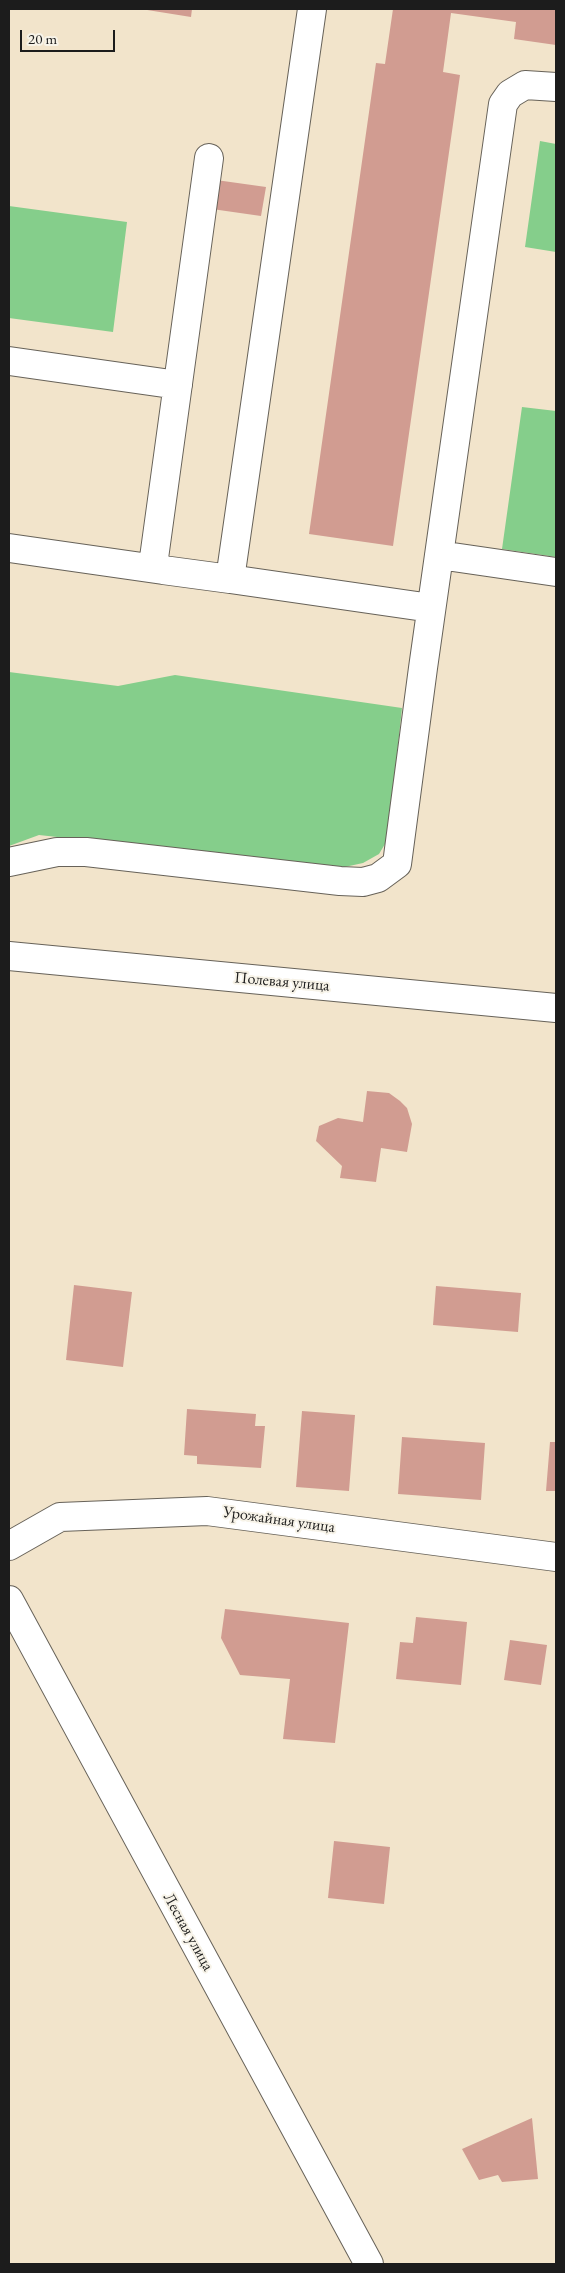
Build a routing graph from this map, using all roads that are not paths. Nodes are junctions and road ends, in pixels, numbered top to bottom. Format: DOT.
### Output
graph roads {
  1 [pos="312,9"];
  2 [pos="556,87"];
  3 [pos="209,158"];
  4 [pos="9,361"];
  5 [pos="178,385"];
  6 [pos="9,548"];
  7 [pos="439,555"];
  8 [pos="163,570"];
  9 [pos="556,572"];
  10 [pos="230,579"];
  11 [pos="431,608"];
  12 [pos="9,862"];
  13 [pos="9,956"];
  14 [pos="556,1008"];
  15 [pos="9,1546"];
  16 [pos="556,1557"];
  17 [pos="9,1600"];
  18 [pos="368,2264"];
  1 -- 10 [label="street"];
  2 -- 7 [label="street"];
  3 -- 5 [label="street"];
  4 -- 5 [label="street"];
  5 -- 8 [label="street"];
  6 -- 8 [label="street"];
  7 -- 9 [label="street"];
  7 -- 11 [label="street"];
  8 -- 10 [label="street"];
  10 -- 11 [label="street"];
  11 -- 12 [label="street"];
  13 -- 14 [label="street, Полевая улица"];
  15 -- 16 [label="street, Урожайная улица"];
  17 -- 18 [label="street, Лесная улица"];
}
